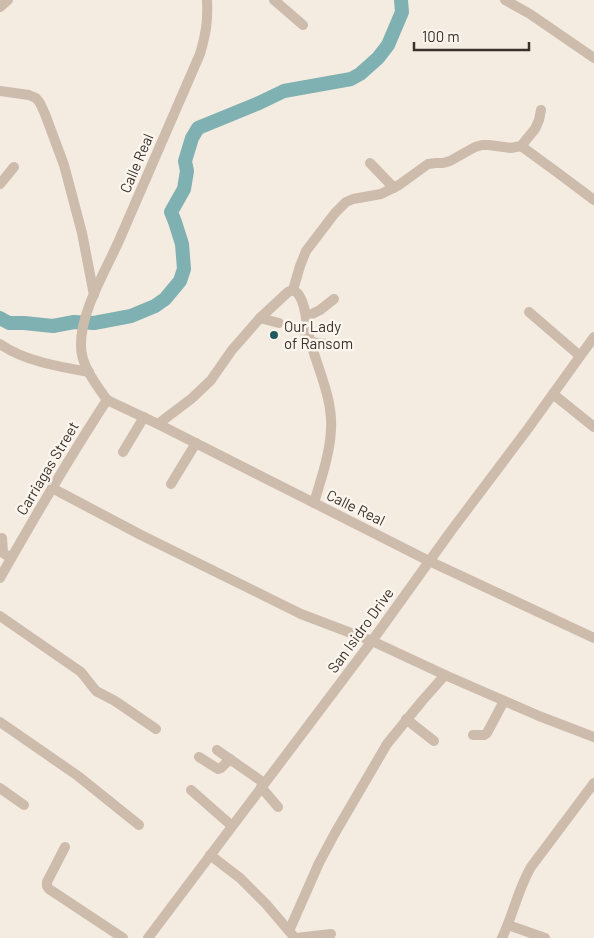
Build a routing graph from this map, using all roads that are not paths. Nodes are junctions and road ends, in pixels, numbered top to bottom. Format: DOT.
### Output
graph roads {
  1 [pos="8,0"];
  2 [pos="207,0"];
  3 [pos="274,0"];
  4 [pos="506,0"];
  5 [pos="0,7"];
  6 [pos="302,25"];
  7 [pos="594,58"];
  8 [pos="0,91"];
  9 [pos="541,110"];
  10 [pos="521,146"];
  11 [pos="370,163"];
  12 [pos="14,167"];
  13 [pos="0,184"];
  14 [pos="394,188"];
  15 [pos="594,200"];
  16 [pos="293,290"];
  17 [pos="94,295"];
  18 [pos="334,299"];
  19 [pos="529,312"];
  20 [pos="306,317"];
  21 [pos="260,318"];
  22 [pos="279,323"];
  23 [pos="292,327"];
  24 [pos="310,337"];
  25 [pos="594,338"];
  26 [pos="0,344"];
  27 [pos="341,346"];
  28 [pos="580,356"];
  29 [pos="89,372"];
  30 [pos="552,394"];
  31 [pos="107,400"];
  32 [pos="144,417"];
  33 [pos="158,424"];
  34 [pos="594,427"];
  35 [pos="196,443"];
  36 [pos="123,452"];
  37 [pos="172,484"];
  38 [pos="52,488"];
  39 [pos="314,503"];
  40 [pos="2,538"];
  41 [pos="11,558"];
  42 [pos="429,561"];
  43 [pos="0,578"];
  44 [pos="0,616"];
  45 [pos="594,638"];
  46 [pos="372,641"];
  47 [pos="445,675"];
  48 [pos="504,701"];
  49 [pos="406,719"];
  50 [pos="0,722"];
  51 [pos="156,729"];
  52 [pos="473,735"];
  53 [pos="594,737"];
  54 [pos="434,741"];
  55 [pos="217,750"];
  56 [pos="199,757"];
  57 [pos="230,759"];
  58 [pos="594,783"];
  59 [pos="262,785"];
  60 [pos="0,788"];
  61 [pos="191,790"];
  62 [pos="24,805"];
  63 [pos="278,807"];
  64 [pos="139,825"];
  65 [pos="232,826"];
  66 [pos="65,847"];
  67 [pos="210,855"];
  68 [pos="508,925"];
  69 [pos="332,934"];
  70 [pos="293,936"];
  71 [pos="123,938"];
  72 [pos="148,938"];
  73 [pos="502,938"];
  74 [pos="545,938"];
  1 -- 5 [label="street"];
  2 -- 17 [label="street, Calle Real"];
  3 -- 6 [label="street"];
  4 -- 7 [label="street"];
  8 -- 17 [label="street"];
  9 -- 10 [label="street"];
  10 -- 14 [label="street"];
  10 -- 15 [label="street"];
  11 -- 14 [label="street"];
  12 -- 13 [label="street"];
  14 -- 16 [label="street"];
  16 -- 20 [label="street"];
  16 -- 21 [label="street"];
  17 -- 29 [label="street, Calle Real"];
  18 -- 20 [label="street"];
  19 -- 28 [label="street"];
  20 -- 24 [label="street"];
  21 -- 22 [label="street"];
  21 -- 33 [label="street"];
  23 -- 24 [label="street"];
  24 -- 27 [label="street"];
  24 -- 39 [label="street"];
  25 -- 28 [label="street, San Isidro Drive"];
  26 -- 29 [label="street"];
  28 -- 30 [label="street, San Isidro Drive"];
  29 -- 31 [label="street"];
  30 -- 34 [label="street"];
  30 -- 42 [label="street, San Isidro Drive"];
  31 -- 32 [label="street, Calle Real"];
  31 -- 38 [label="street, Carriagas Street"];
  32 -- 33 [label="street, Calle Real"];
  32 -- 36 [label="street"];
  33 -- 35 [label="street, Calle Real"];
  35 -- 37 [label="street"];
  35 -- 39 [label="street, Calle Real"];
  38 -- 41 [label="street, Carriagas Street"];
  38 -- 46 [label="street"];
  39 -- 42 [label="street, Calle Real"];
  40 -- 41 [label="street"];
  41 -- 43 [label="street, Carriagas Street"];
  42 -- 45 [label="street, Calle Real"];
  42 -- 46 [label="street, San Isidro Drive"];
  44 -- 51 [label="street"];
  46 -- 47 [label="street"];
  46 -- 59 [label="street, San Isidro Drive"];
  47 -- 48 [label="street"];
  47 -- 49 [label="street"];
  48 -- 52 [label="street"];
  48 -- 53 [label="street"];
  49 -- 54 [label="street"];
  49 -- 70 [label="street"];
  50 -- 64 [label="street"];
  55 -- 57 [label="street"];
  56 -- 57 [label="street"];
  57 -- 59 [label="street"];
  58 -- 68 [label="street"];
  59 -- 63 [label="street"];
  59 -- 65 [label="street, San Isidro Drive"];
  60 -- 62 [label="street"];
  61 -- 65 [label="street"];
  65 -- 67 [label="street, San Isidro Drive"];
  66 -- 71 [label="street"];
  67 -- 70 [label="street"];
  67 -- 72 [label="street, San Isidro Drive"];
  68 -- 73 [label="street"];
  68 -- 74 [label="street"];
  69 -- 70 [label="street"];
}
